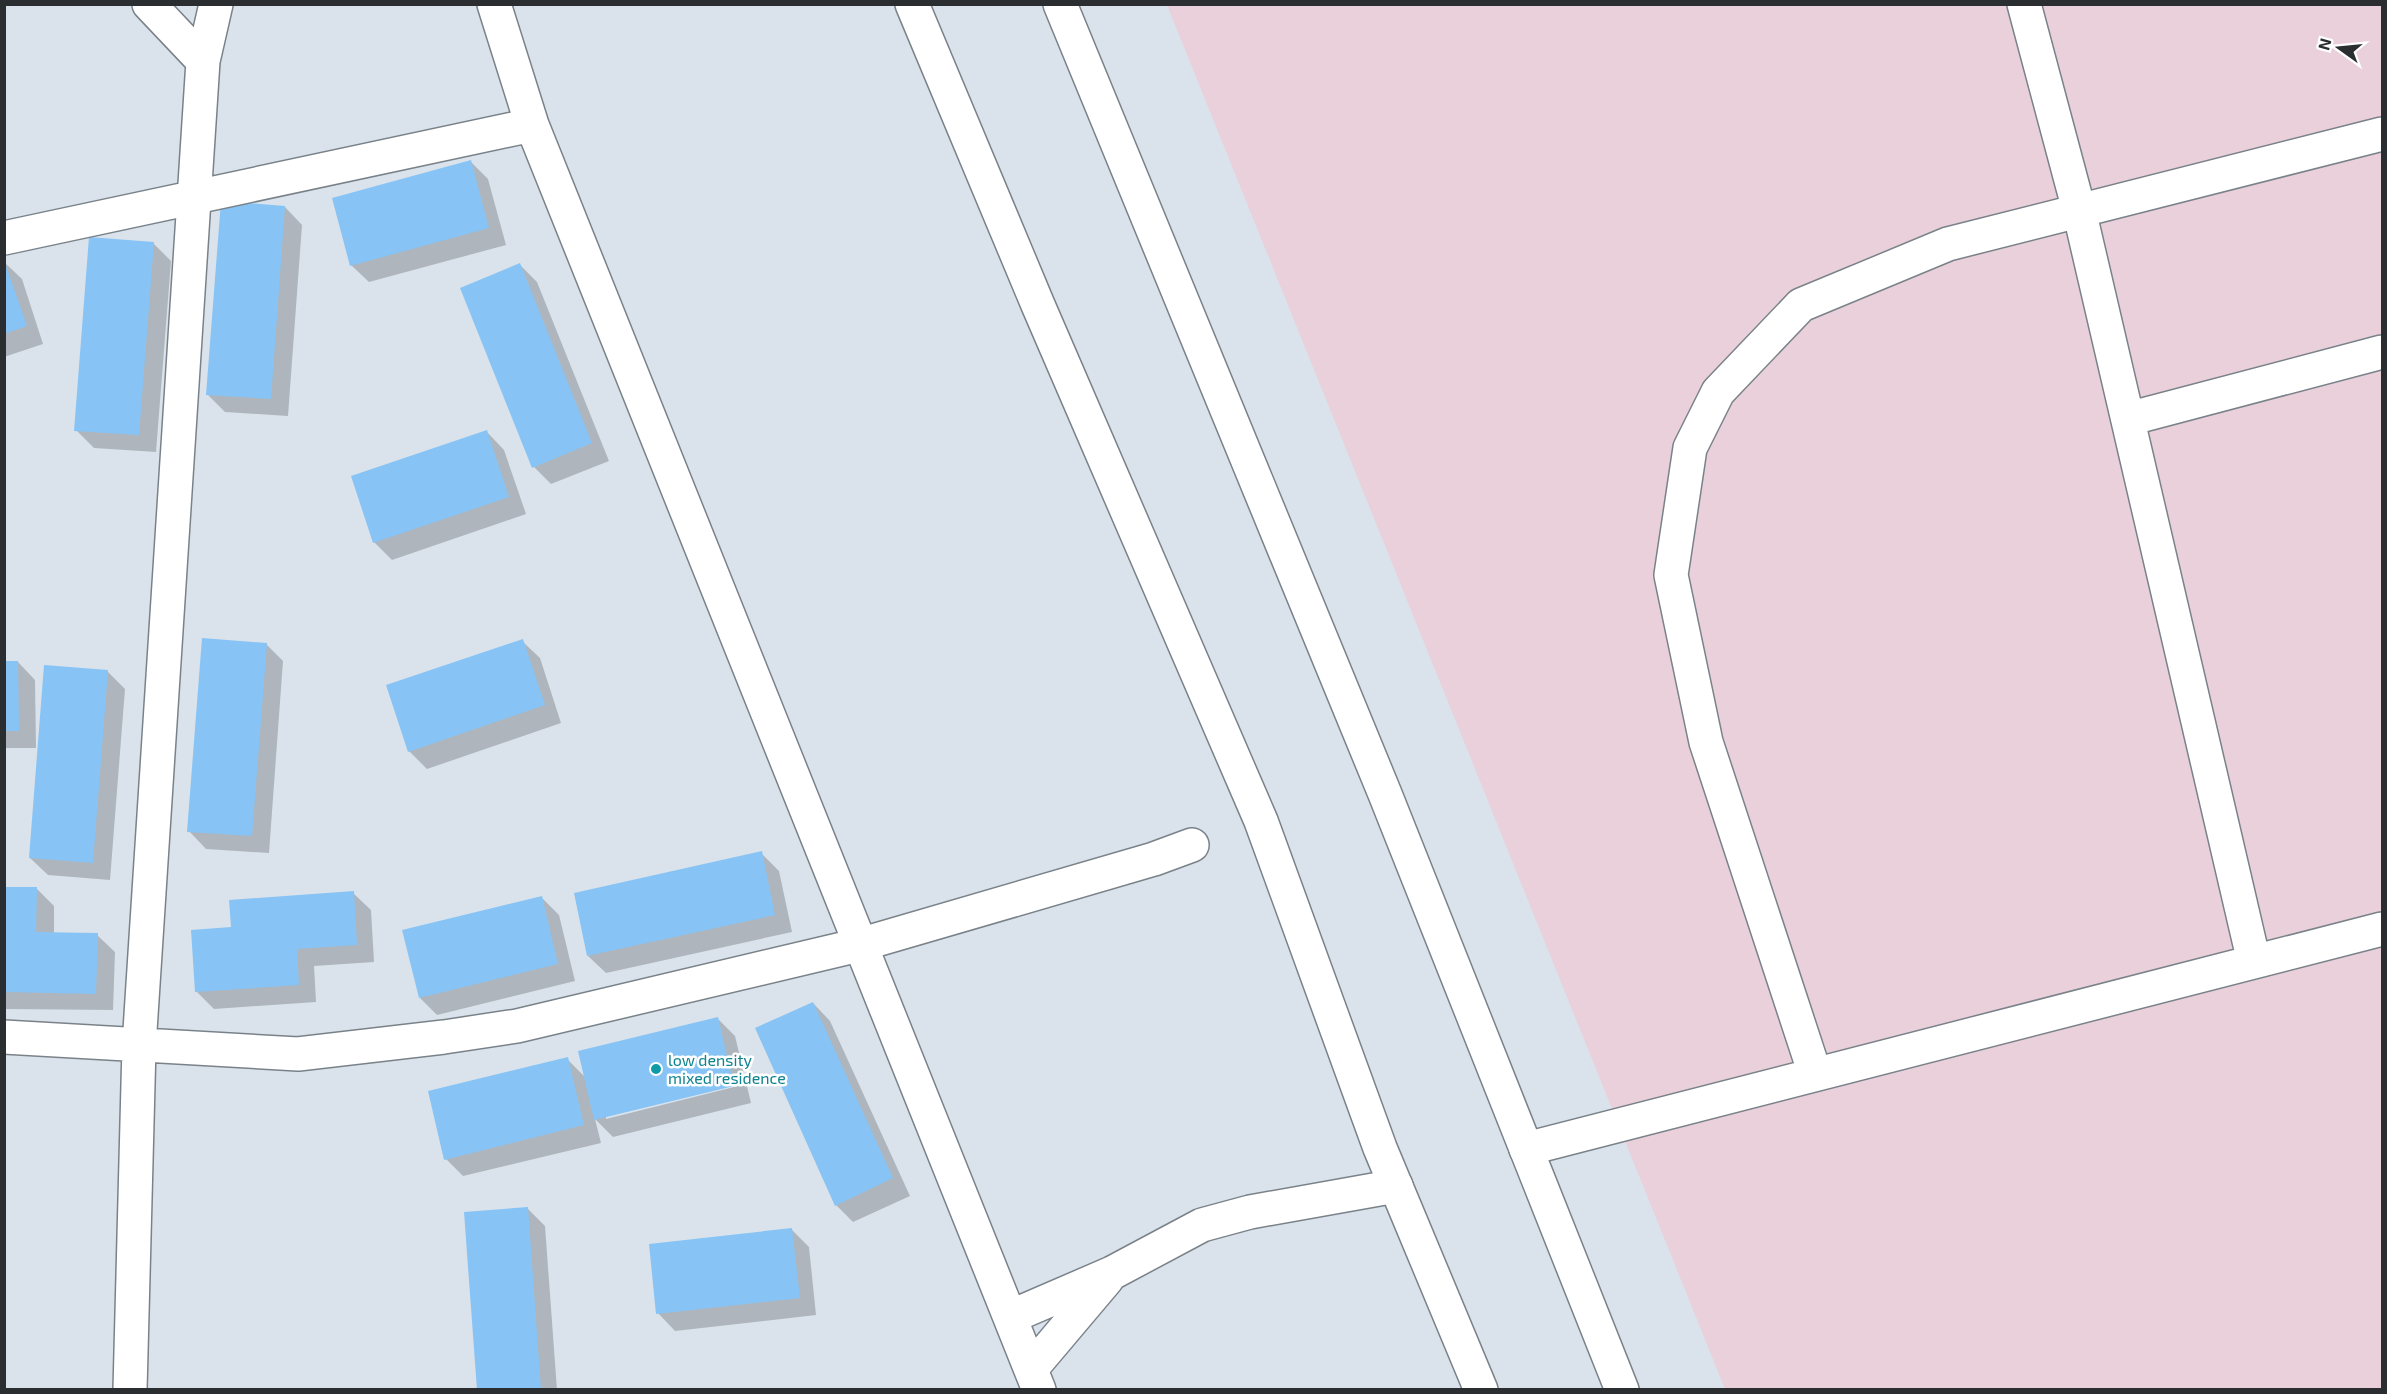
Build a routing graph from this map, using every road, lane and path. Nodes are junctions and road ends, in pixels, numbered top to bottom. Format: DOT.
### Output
graph roads {
  1 [pos="149,4"];
  2 [pos="216,4"];
  3 [pos="494,4"];
  4 [pos="912,4"];
  5 [pos="1060,4"];
  6 [pos="2024,4"];
  7 [pos="203,61"];
  8 [pos="532,125"];
  9 [pos="2382,134"];
  10 [pos="194,199"];
  11 [pos="2079,210"];
  12 [pos="4,238"];
  13 [pos="2382,352"];
  14 [pos="2128,419"];
  15 [pos="1192,845"];
  16 [pos="2382,929"];
  17 [pos="859,945"];
  18 [pos="2254,962"];
  19 [pos="4,1036"];
  20 [pos="139,1046"];
  21 [pos="1815,1074"];
  22 [pos="1526,1149"];
  23 [pos="1396,1186"];
  24 [pos="1112,1273"];
  25 [pos="1010,1317"];
  26 [pos="1035,1379"];
  27 [pos="130,1389"];
  28 [pos="1481,1389"];
  29 [pos="1622,1389"];
  1 -- 7 [label="street"];
  2 -- 7 [label="street"];
  3 -- 8 [label="street"];
  4 -- 23 [label="street"];
  5 -- 22 [label="street"];
  6 -- 11 [label="street"];
  7 -- 10 [label="street"];
  8 -- 10 [label="street"];
  8 -- 17 [label="street"];
  9 -- 11 [label="street"];
  10 -- 12 [label="street"];
  10 -- 20 [label="street"];
  11 -- 14 [label="street"];
  11 -- 21 [label="street"];
  13 -- 14 [label="street"];
  14 -- 18 [label="street"];
  15 -- 17 [label="street"];
  16 -- 18 [label="street"];
  17 -- 20 [label="street"];
  17 -- 25 [label="street"];
  18 -- 21 [label="street"];
  19 -- 20 [label="street"];
  20 -- 27 [label="street"];
  21 -- 22 [label="street"];
  22 -- 29 [label="street"];
  23 -- 24 [label="street"];
  23 -- 28 [label="street"];
  24 -- 25 [label="street"];
  24 -- 26 [label="street"];
  25 -- 26 [label="street"];
}
